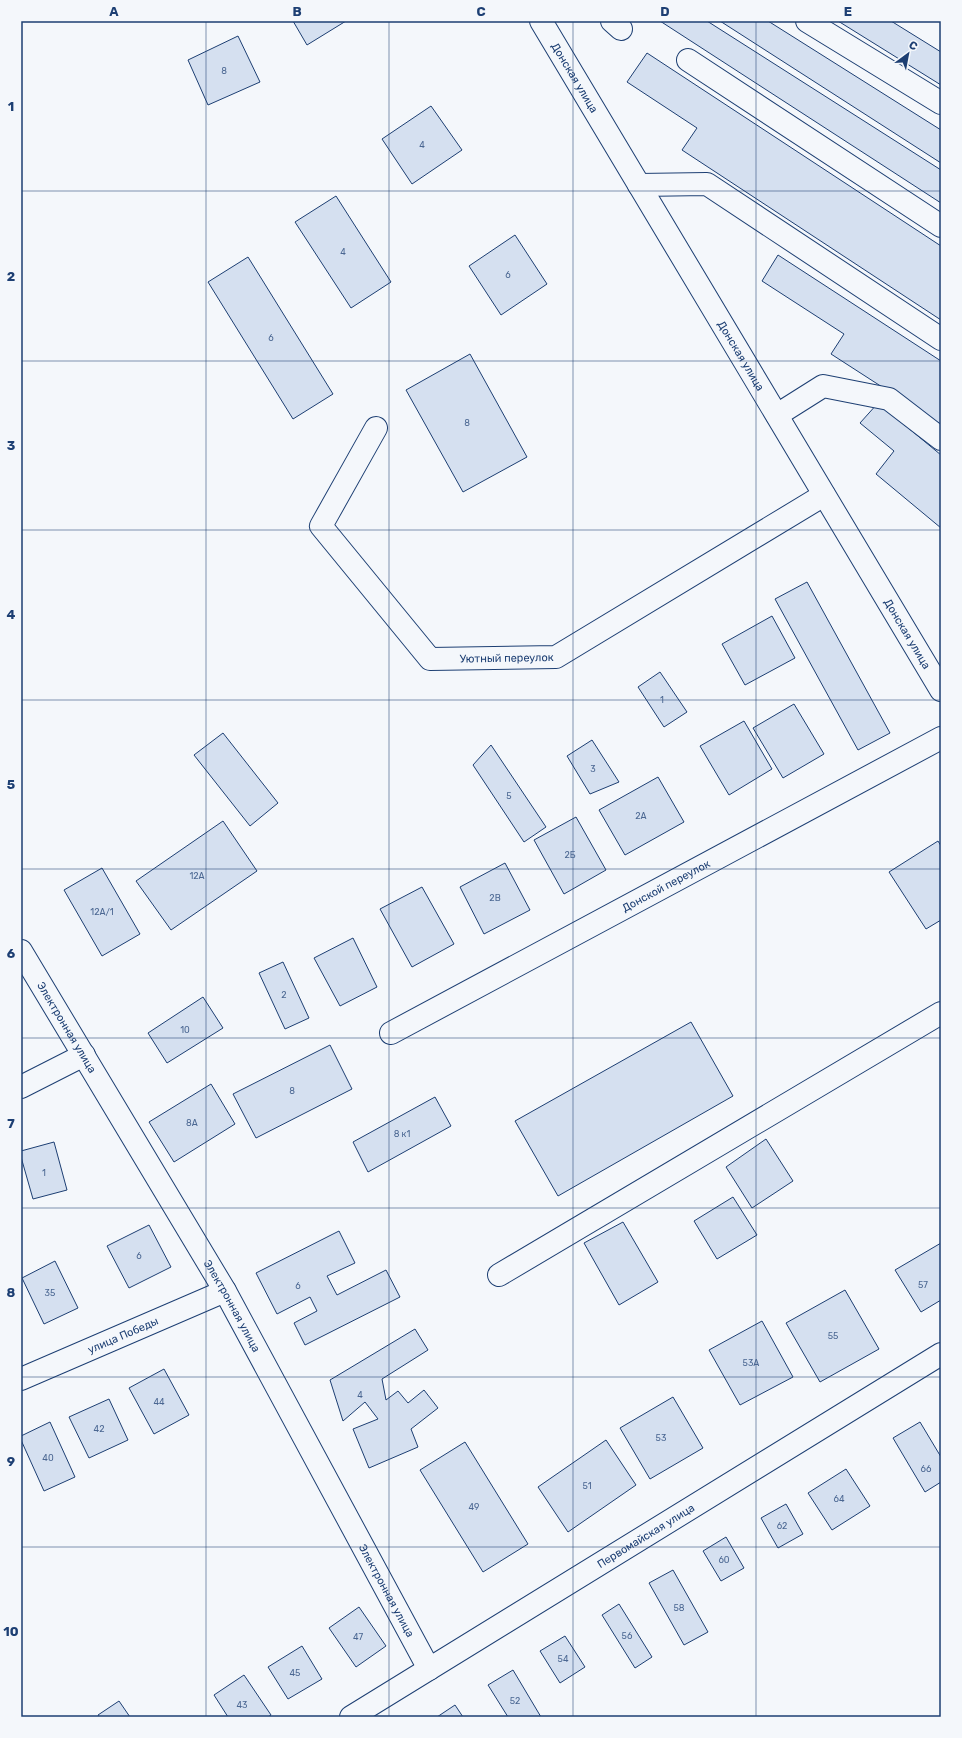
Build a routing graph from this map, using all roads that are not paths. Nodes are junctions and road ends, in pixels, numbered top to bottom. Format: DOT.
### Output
graph roads {
  1 [pos="541,21"];
  2 [pos="807,21"];
  3 [pos="688,60"];
  4 [pos="941,103"];
  5 [pos="639,185"];
  6 [pos="941,226"];
  7 [pos="941,339"];
  8 [pos="777,415"];
  9 [pos="376,428"];
  10 [pos="941,439"];
  11 [pos="824,494"];
  12 [pos="941,690"];
  13 [pos="941,738"];
  14 [pos="21,950"];
  15 [pos="941,1013"];
  16 [pos="391,1033"];
  17 [pos="84,1055"];
  18 [pos="21,1088"];
  19 [pos="499,1275"];
  20 [pos="225,1291"];
  21 [pos="941,1354"];
  22 [pos="21,1379"];
  23 [pos="429,1669"];
  24 [pos="351,1717"];
  1 -- 5 [label="street, Донская улица"];
  2 -- 4 [label="street"];
  3 -- 6 [label="street"];
  5 -- 7 [label="street"];
  5 -- 8 [label="street, Донская улица"];
  8 -- 10 [label="street"];
  8 -- 11 [label="street, Донская улица"];
  9 -- 11 [label="street, Уютный переулок"];
  11 -- 12 [label="street, Донская улица"];
  13 -- 16 [label="street, Донской переулок"];
  14 -- 17 [label="street, Электронная улица"];
  15 -- 19 [label="street"];
  17 -- 18 [label="street"];
  17 -- 20 [label="street, Электронная улица"];
  20 -- 22 [label="street, улица Победы"];
  20 -- 23 [label="street, Электронная улица"];
  21 -- 23 [label="street, Первомайская улица"];
  23 -- 24 [label="street, Первомайская улица"];
}
